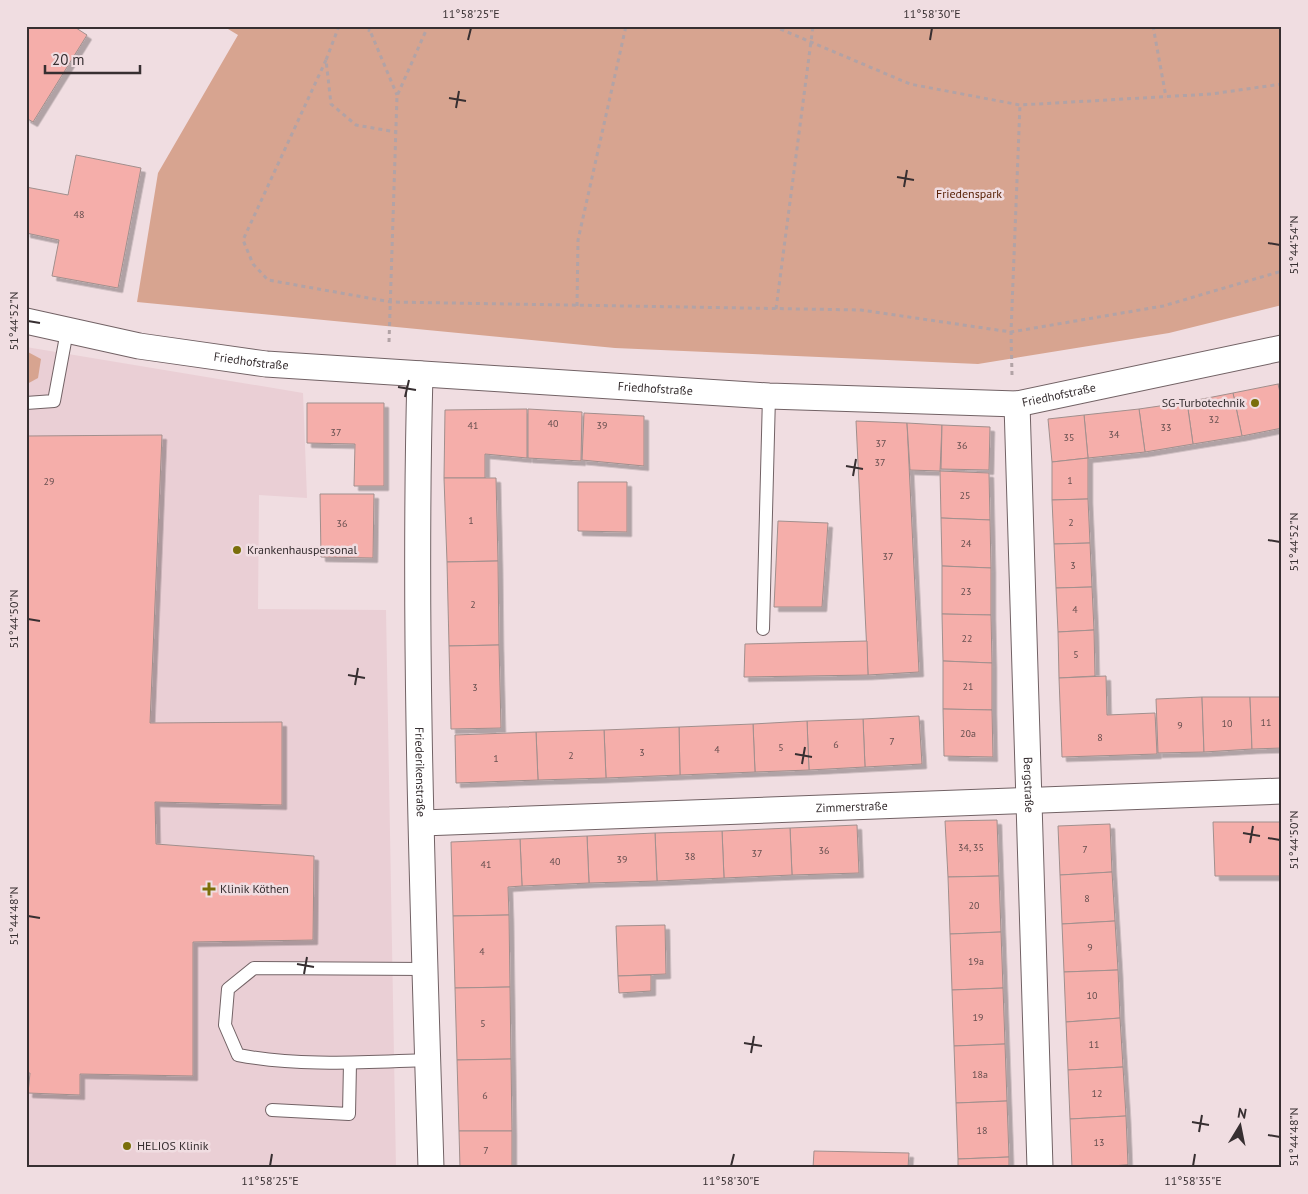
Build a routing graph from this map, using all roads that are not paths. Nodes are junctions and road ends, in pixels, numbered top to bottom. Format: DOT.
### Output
graph roads {
  1 [pos="26,321"];
  2 [pos="67,331"];
  3 [pos="1282,348"];
  4 [pos="420,374"];
  5 [pos="769,396"];
  6 [pos="26,403"];
  7 [pos="1017,404"];
  8 [pos="763,629"];
  9 [pos="1282,791"];
  10 [pos="1027,800"];
  11 [pos="422,823"];
  12 [pos="426,969"];
  13 [pos="428,1060"];
  14 [pos="350,1063"];
  15 [pos="272,1110"];
  16 [pos="431,1168"];
  17 [pos="1040,1168"];
  1 -- 2 [label="street, Friedhofstraße"];
  2 -- 4 [label="street, Friedhofstraße"];
  2 -- 6 [label="lane"];
  3 -- 7 [label="street, Friedhofstraße"];
  4 -- 5 [label="street, Friedhofstraße"];
  4 -- 11 [label="street, Friederikenstraße"];
  5 -- 7 [label="street, Friedhofstraße"];
  5 -- 8 [label="lane"];
  7 -- 10 [label="street, Bergstraße"];
  9 -- 10 [label="street, Zimmerstraße"];
  10 -- 11 [label="street, Zimmerstraße"];
  10 -- 17 [label="street, Bergstraße"];
  11 -- 12 [label="street, Friederikenstraße"];
  12 -- 13 [label="street, Friederikenstraße"];
  12 -- 14 [label="lane"];
  13 -- 14 [label="lane"];
  13 -- 16 [label="street, Friederikenstraße"];
  14 -- 15 [label="lane"];
}
